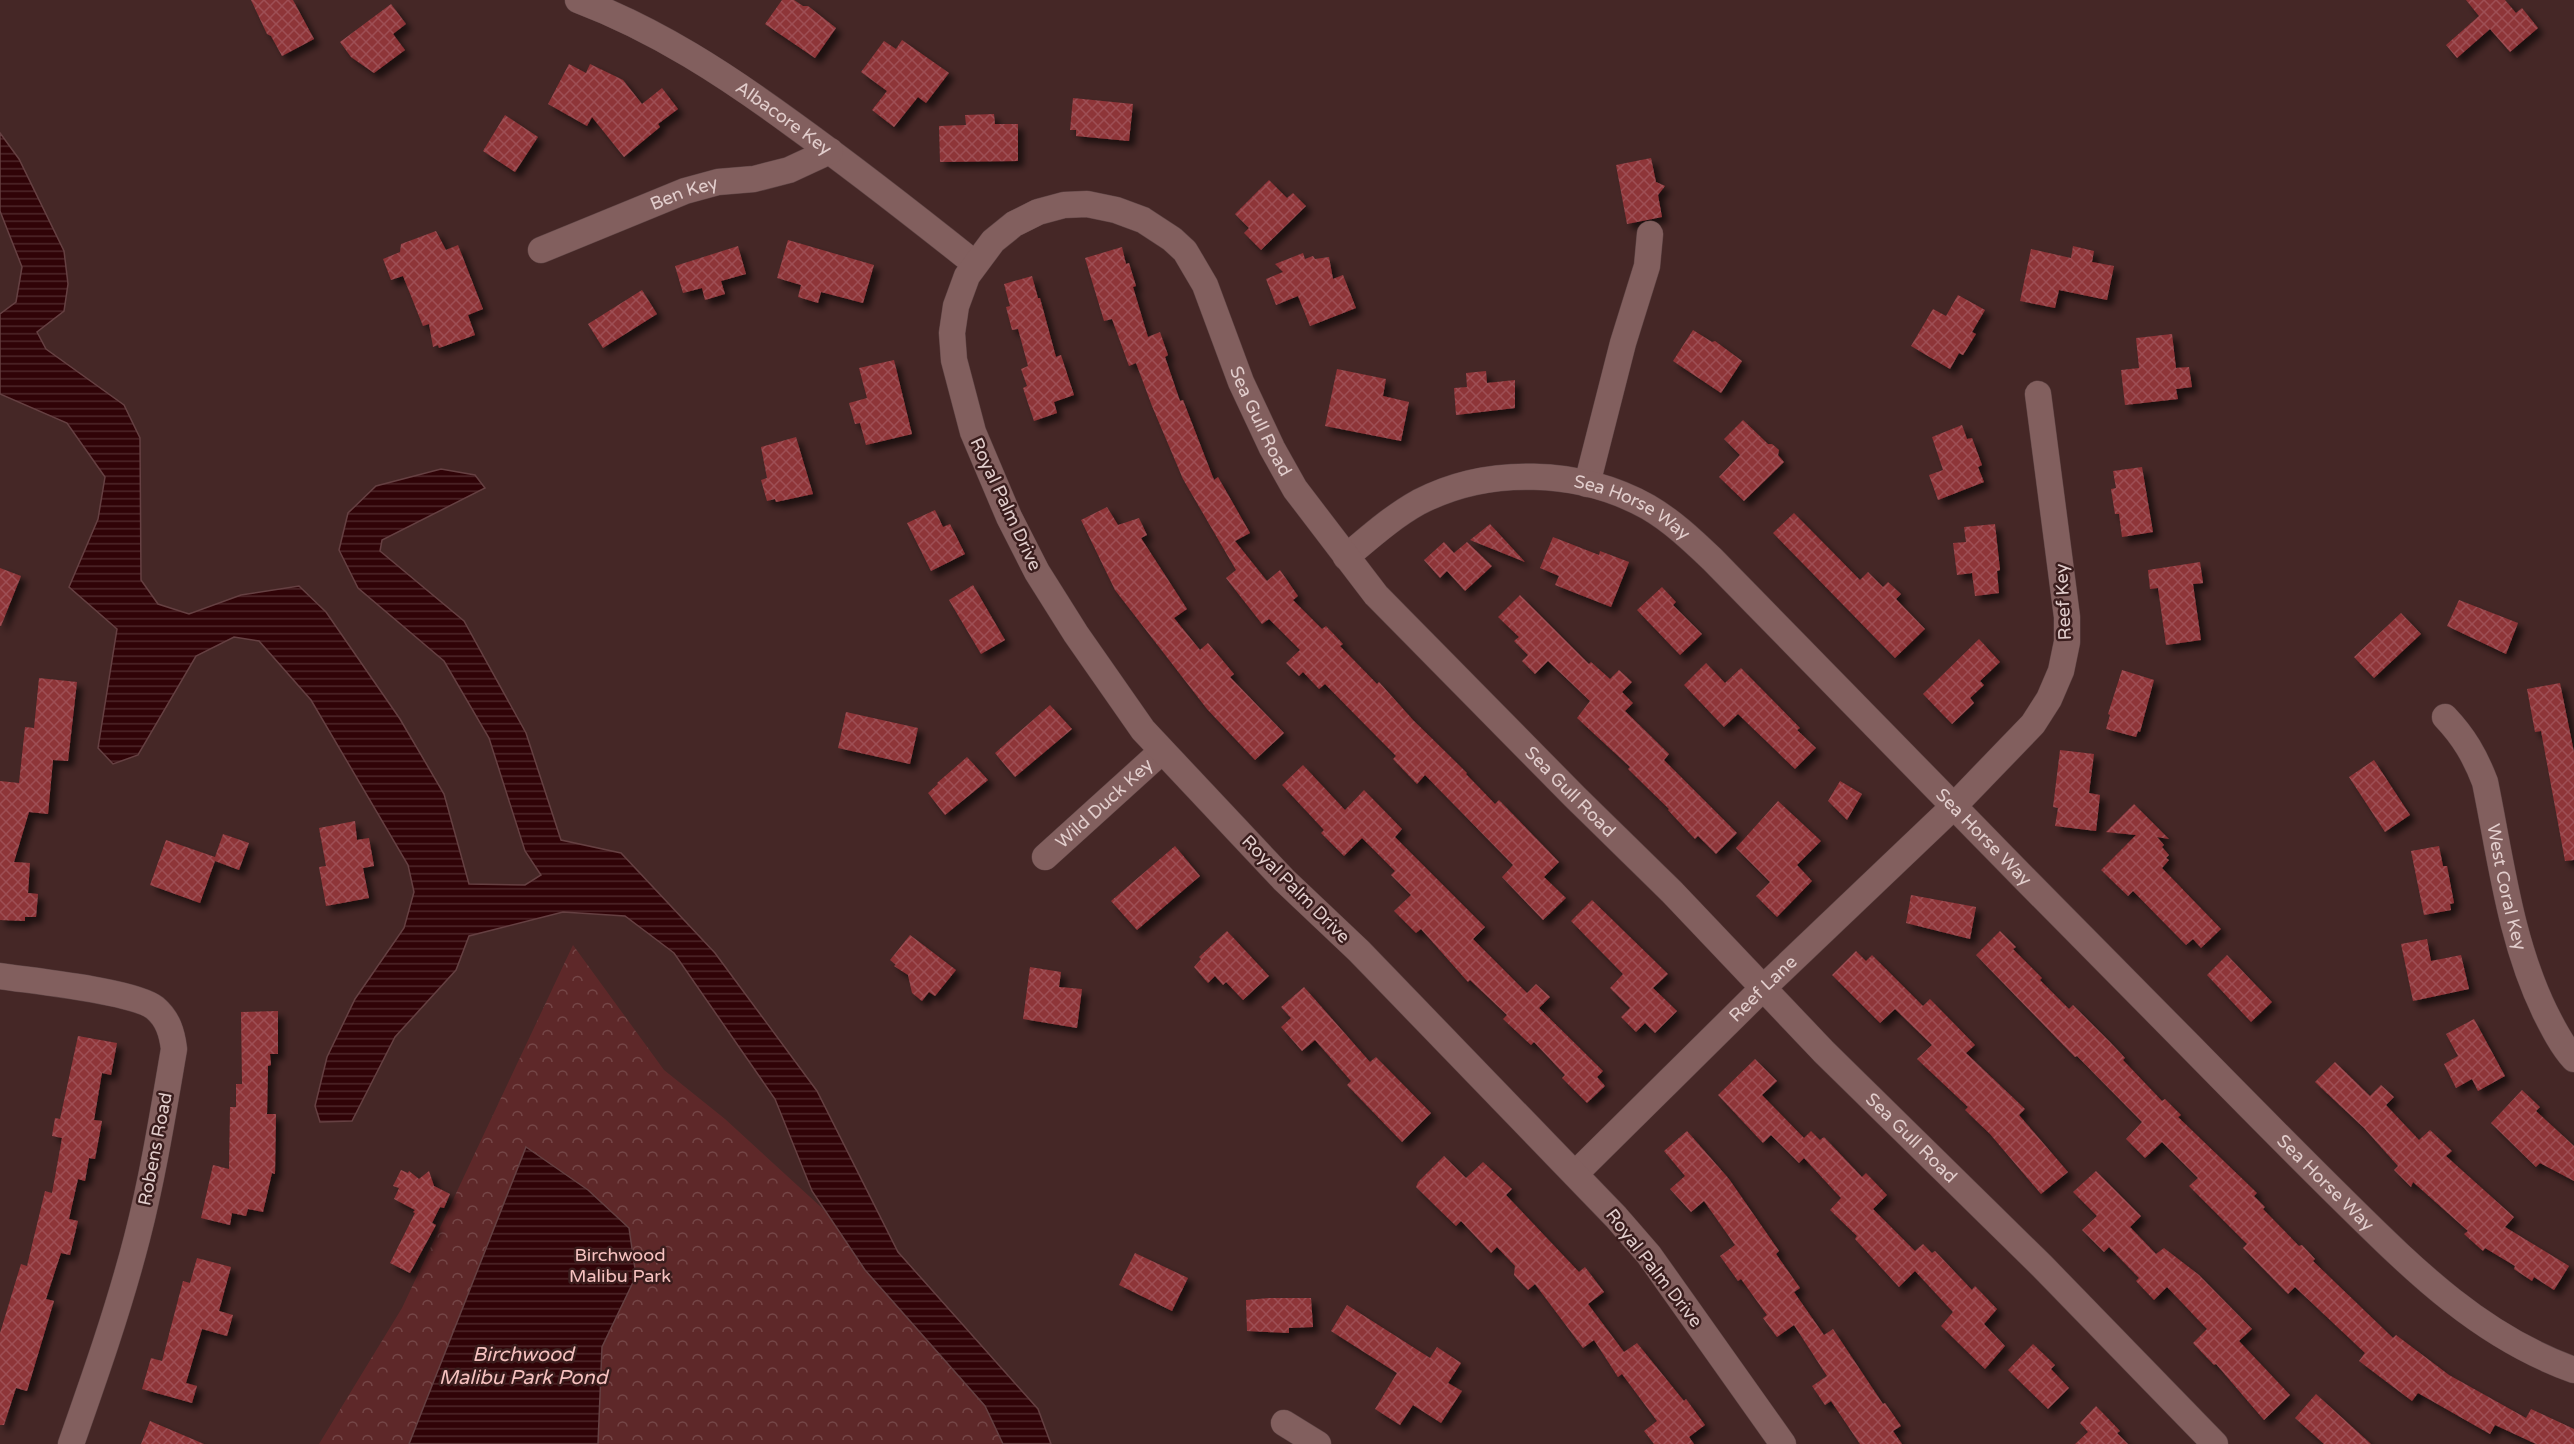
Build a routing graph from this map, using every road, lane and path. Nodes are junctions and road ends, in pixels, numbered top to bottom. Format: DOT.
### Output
graph roads {
  1 [pos="578,0"];
  2 [pos="830,151"];
  3 [pos="1650,234"];
  4 [pos="541,250"];
  5 [pos="974,263"];
  6 [pos="2038,394"];
  7 [pos="1587,483"];
  8 [pos="1346,557"];
  9 [pos="2445,717"];
  10 [pos="1162,751"];
  11 [pos="1953,807"];
  12 [pos="1045,857"];
  13 [pos="0,976"];
  14 [pos="1762,989"];
  15 [pos="2574,1059"];
  16 [pos="1575,1174"];
  17 [pos="2574,1370"];
  18 [pos="1284,1424"];
  19 [pos="71,1444"];
  20 [pos="1318,1444"];
  21 [pos="1783,1444"];
  22 [pos="2215,1444"];
  1 -- 2 [label="street, Albacore Key"];
  2 -- 4 [label="street, Ben Key"];
  2 -- 5 [label="street, Albacore Key"];
  3 -- 7 [label="street"];
  5 -- 8 [label="street, Sea Gull Road"];
  5 -- 10 [label="street, Royal Palm Drive"];
  6 -- 11 [label="street, Reef Key"];
  7 -- 8 [label="street, Sea Horse Way"];
  7 -- 11 [label="street, Sea Horse Way"];
  8 -- 14 [label="street, Sea Gull Road"];
  9 -- 15 [label="street, West Coral Key"];
  10 -- 12 [label="street, Wild Duck Key"];
  10 -- 16 [label="street, Royal Palm Drive"];
  11 -- 14 [label="street, Reef Lane"];
  11 -- 17 [label="street, Sea Horse Way"];
  13 -- 19 [label="street, Robens Road"];
  14 -- 16 [label="street, Reef Lane"];
  14 -- 22 [label="street, Sea Gull Road"];
  16 -- 21 [label="street, Royal Palm Drive"];
  18 -- 20 [label="street"];
}
